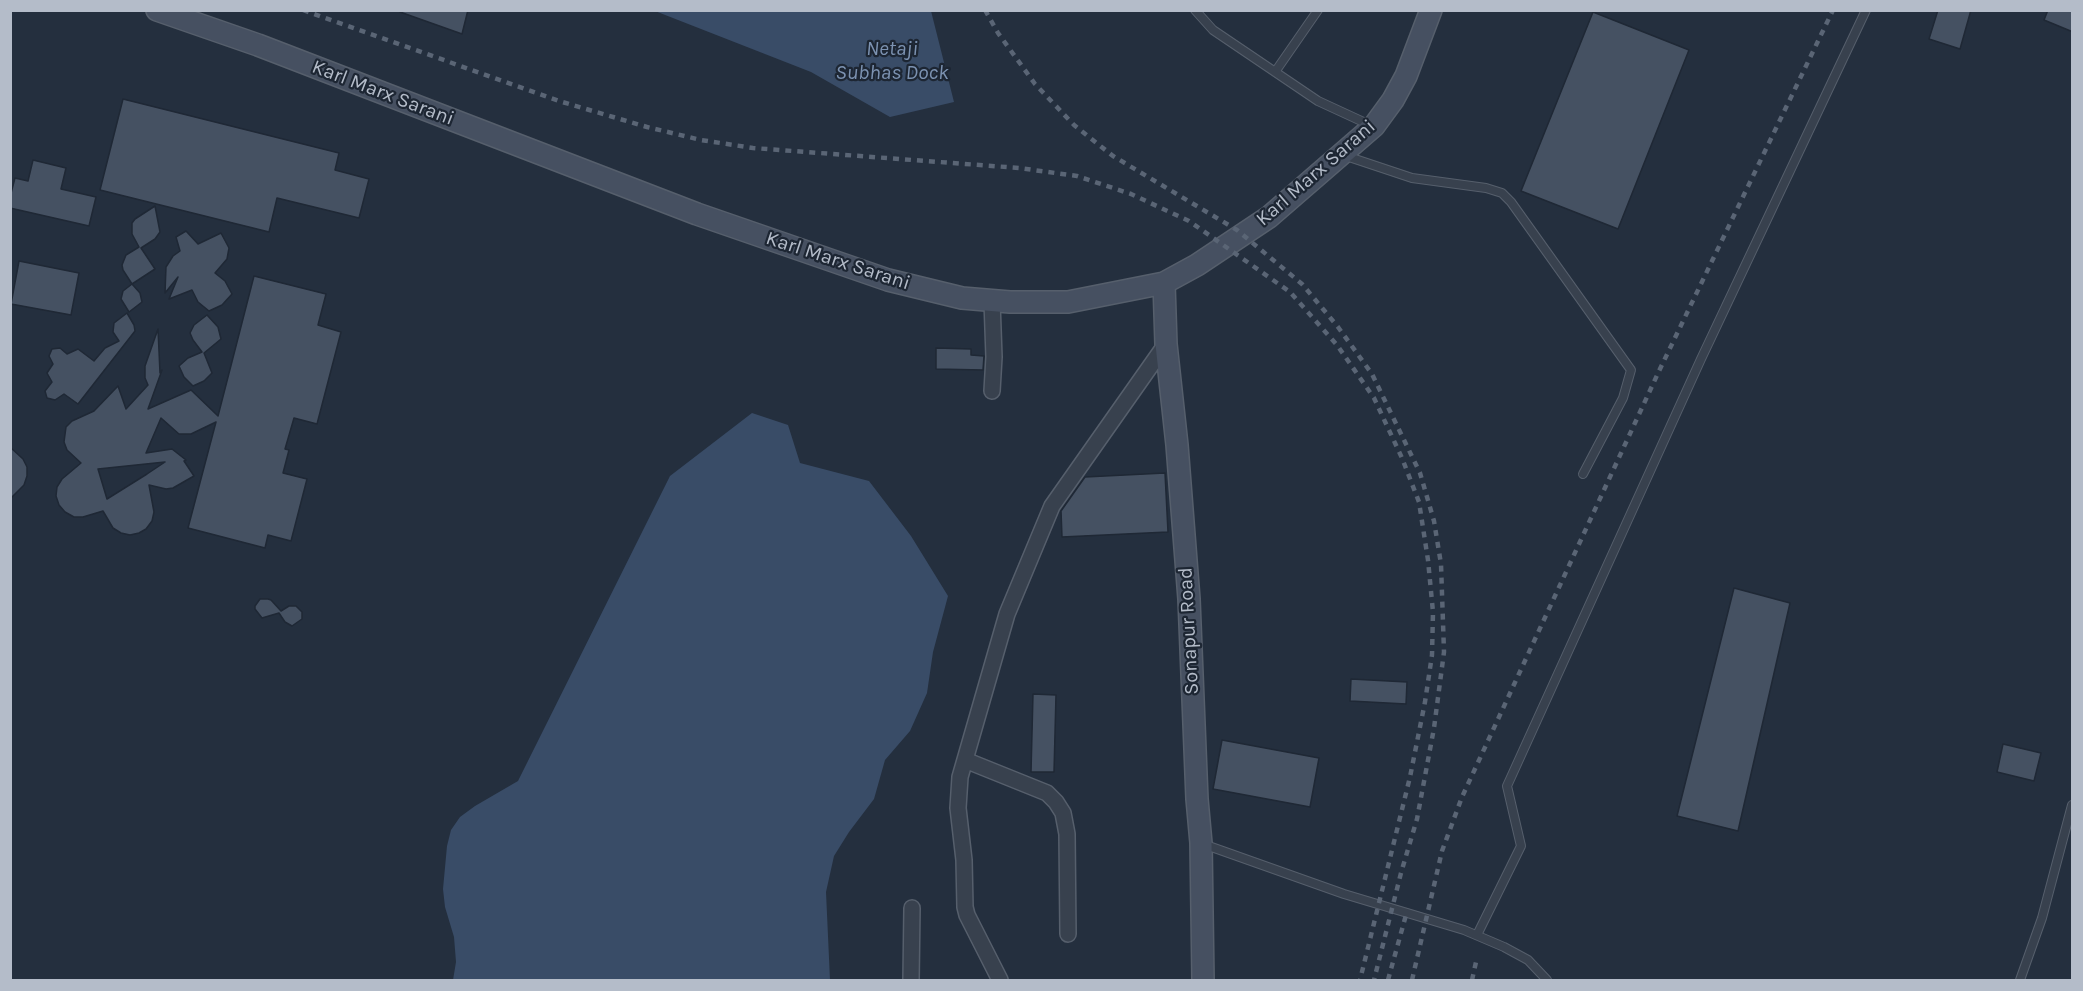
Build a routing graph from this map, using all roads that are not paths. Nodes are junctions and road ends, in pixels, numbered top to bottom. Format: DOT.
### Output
graph roads {
  1 [pos="157,10"];
  2 [pos="1195,10"];
  3 [pos="1318,10"];
  4 [pos="1431,10"];
  5 [pos="1866,10"];
  6 [pos="1275,72"];
  7 [pos="1374,126"];
  8 [pos="1341,155"];
  9 [pos="1164,283"];
  10 [pos="992,301"];
  11 [pos="1166,344"];
  12 [pos="992,391"];
  13 [pos="1583,474"];
  14 [pos="965,760"];
  15 [pos="2073,805"];
  16 [pos="1201,843"];
  17 [pos="912,908"];
  18 [pos="1068,934"];
  19 [pos="1477,935"];
  20 [pos="911,981"];
  21 [pos="1000,981"];
  22 [pos="1203,981"];
  23 [pos="1547,981"];
  24 [pos="2020,981"];
  1 -- 10 [label="main road, Karl Marx Sarani"];
  2 -- 6 [label="lane"];
  3 -- 6 [label="lane"];
  4 -- 7 [label="main road, Karl Marx Sarani"];
  5 -- 19 [label="lane"];
  6 -- 7 [label="lane"];
  7 -- 8 [label="main road, Karl Marx Sarani"];
  8 -- 9 [label="main road, Karl Marx Sarani"];
  8 -- 13 [label="lane"];
  9 -- 10 [label="main road, Karl Marx Sarani"];
  9 -- 11 [label="main road, Sonapur Road"];
  10 -- 12 [label="street"];
  11 -- 14 [label="street"];
  11 -- 16 [label="main road, Sonapur Road"];
  14 -- 18 [label="street"];
  14 -- 21 [label="street"];
  15 -- 24 [label="lane"];
  16 -- 19 [label="lane"];
  16 -- 22 [label="main road, Sonapur Road"];
  17 -- 20 [label="street"];
  19 -- 23 [label="lane"];
}
